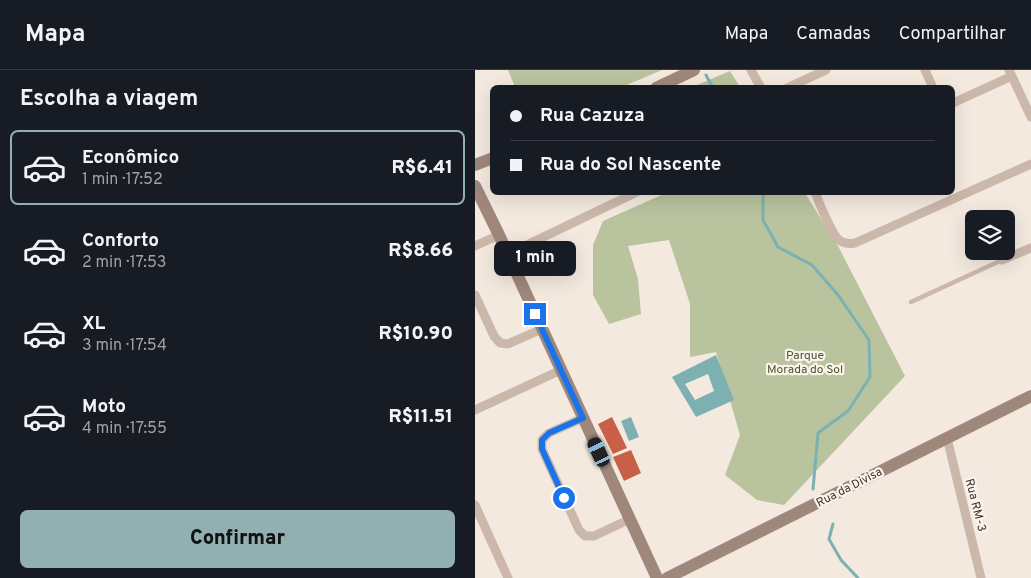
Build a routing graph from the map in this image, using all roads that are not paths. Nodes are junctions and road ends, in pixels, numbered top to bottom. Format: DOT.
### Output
graph roads {
  1 [pos="694,70"];
  2 [pos="751,70"];
  3 [pos="826,70"];
  4 [pos="925,70"];
  5 [pos="1010,73"];
  6 [pos="662,85"];
  7 [pos="759,85"];
  8 [pos="794,85"];
  9 [pos="932,85"];
  10 [pos="955,102"];
  11 [pos="1031,117"];
  12 [pos="490,159"];
  13 [pos="1031,164"];
  14 [pos="475,166"];
  15 [pos="475,186"];
  16 [pos="631,195"];
  17 [pos="816,195"];
  18 [pos="499,235"];
  19 [pos="475,246"];
  20 [pos="1031,248"];
  21 [pos="508,254"];
  22 [pos="1015,255"];
  23 [pos="1002,260"];
  24 [pos="475,296"];
  25 [pos="911,302"];
  26 [pos="542,329"];
  27 [pos="561,370"];
  28 [pos="1031,396"];
  29 [pos="475,410"];
  30 [pos="583,418"];
  31 [pos="947,438"];
  32 [pos="475,505"];
  33 [pos="630,519"];
  34 [pos="507,578"];
  35 [pos="657,578"];
  36 [pos="667,578"];
  37 [pos="981,578"];
  1 -- 6 [label="street"];
  2 -- 7 [label="street"];
  3 -- 8 [label="street"];
  4 -- 9 [label="street"];
  5 -- 10 [label="street"];
  5 -- 11 [label="street"];
  12 -- 14 [label="street"];
  13 -- 17 [label="street"];
  15 -- 18 [label="street"];
  16 -- 21 [label="street"];
  18 -- 19 [label="street"];
  18 -- 21 [label="street"];
  20 -- 22 [label="street"];
  21 -- 26 [label="street"];
  23 -- 25 [label="lane"];
  24 -- 26 [label="street"];
  26 -- 27 [label="street"];
  27 -- 29 [label="street"];
  27 -- 30 [label="street"];
  28 -- 31 [label="street, Rua da Divisa"];
  30 -- 33 [label="street"];
  30 -- 33 [label="street"];
  31 -- 36 [label="street, Rua da Divisa"];
  31 -- 37 [label="street, Rua RM-3"];
  32 -- 34 [label="street"];
  33 -- 35 [label="street"];
}
